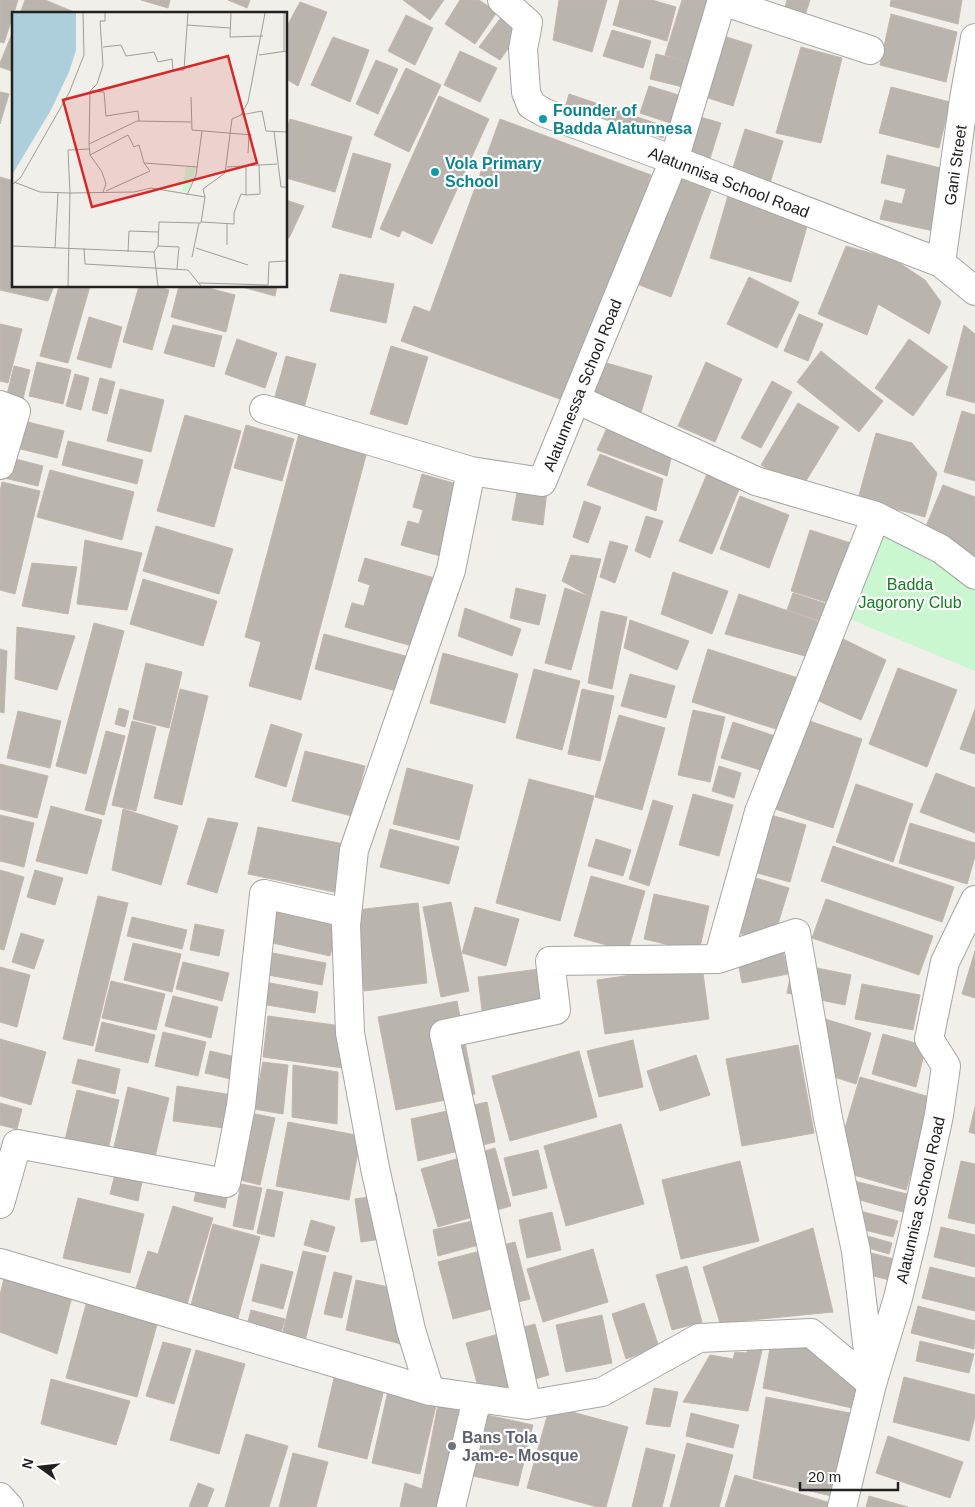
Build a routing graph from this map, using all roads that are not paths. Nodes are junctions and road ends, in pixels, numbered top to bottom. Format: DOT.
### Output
graph roads {
  1 [pos="502,0"];
  2 [pos="722,1"];
  3 [pos="529,12"];
  4 [pos="975,38"];
  5 [pos="870,50"];
  6 [pos="969,100"];
  7 [pos="674,160"];
  8 [pos="941,263"];
  9 [pos="975,291"];
  10 [pos="576,399"];
  11 [pos="0,405"];
  12 [pos="264,409"];
  13 [pos="0,465"];
  14 [pos="471,471"];
  15 [pos="876,516"];
  16 [pos="975,575"];
  17 [pos="975,900"];
  18 [pos="347,913"];
  19 [pos="718,959"];
  20 [pos="0,1204"];
  21 [pos="0,1263"];
  22 [pos="872,1384"];
  23 [pos="430,1391"];
  24 [pos="477,1399"];
  25 [pos="527,1405"];
  26 [pos="0,1497"];
  27 [pos="9,1507"];
  28 [pos="451,1507"];
  29 [pos="842,1507"];
  1 -- 3 [label="street, Alatunnisa School Road"];
  2 -- 5 [label="street"];
  2 -- 7 [label="street, Alatunnessa School Road"];
  3 -- 7 [label="street, Alatunnisa School Road"];
  4 -- 6 [label="street, Gani Street"];
  6 -- 8 [label="street, Gani Street"];
  7 -- 8 [label="street, Alatunnisa School Road"];
  7 -- 10 [label="street, Alatunnessa School Road"];
  8 -- 9 [label="street, Alatunnisa School Road"];
  10 -- 14 [label="street, Alatunnessa School Road"];
  10 -- 15 [label="street"];
  11 -- 13 [label="street"];
  12 -- 14 [label="street, Alatunnessa School Road"];
  14 -- 18 [label="street"];
  15 -- 16 [label="street"];
  15 -- 19 [label="street"];
  17 -- 22 [label="street, Alatunnisa School Road"];
  18 -- 20 [label="street"];
  18 -- 23 [label="street"];
  19 -- 22 [label="street"];
  19 -- 25 [label="street"];
  21 -- 23 [label="street"];
  22 -- 25 [label="street"];
  22 -- 29 [label="street, Alatunnisa School Road"];
  23 -- 24 [label="street"];
  24 -- 25 [label="street"];
  24 -- 28 [label="street"];
  26 -- 27 [label="street"];
}
